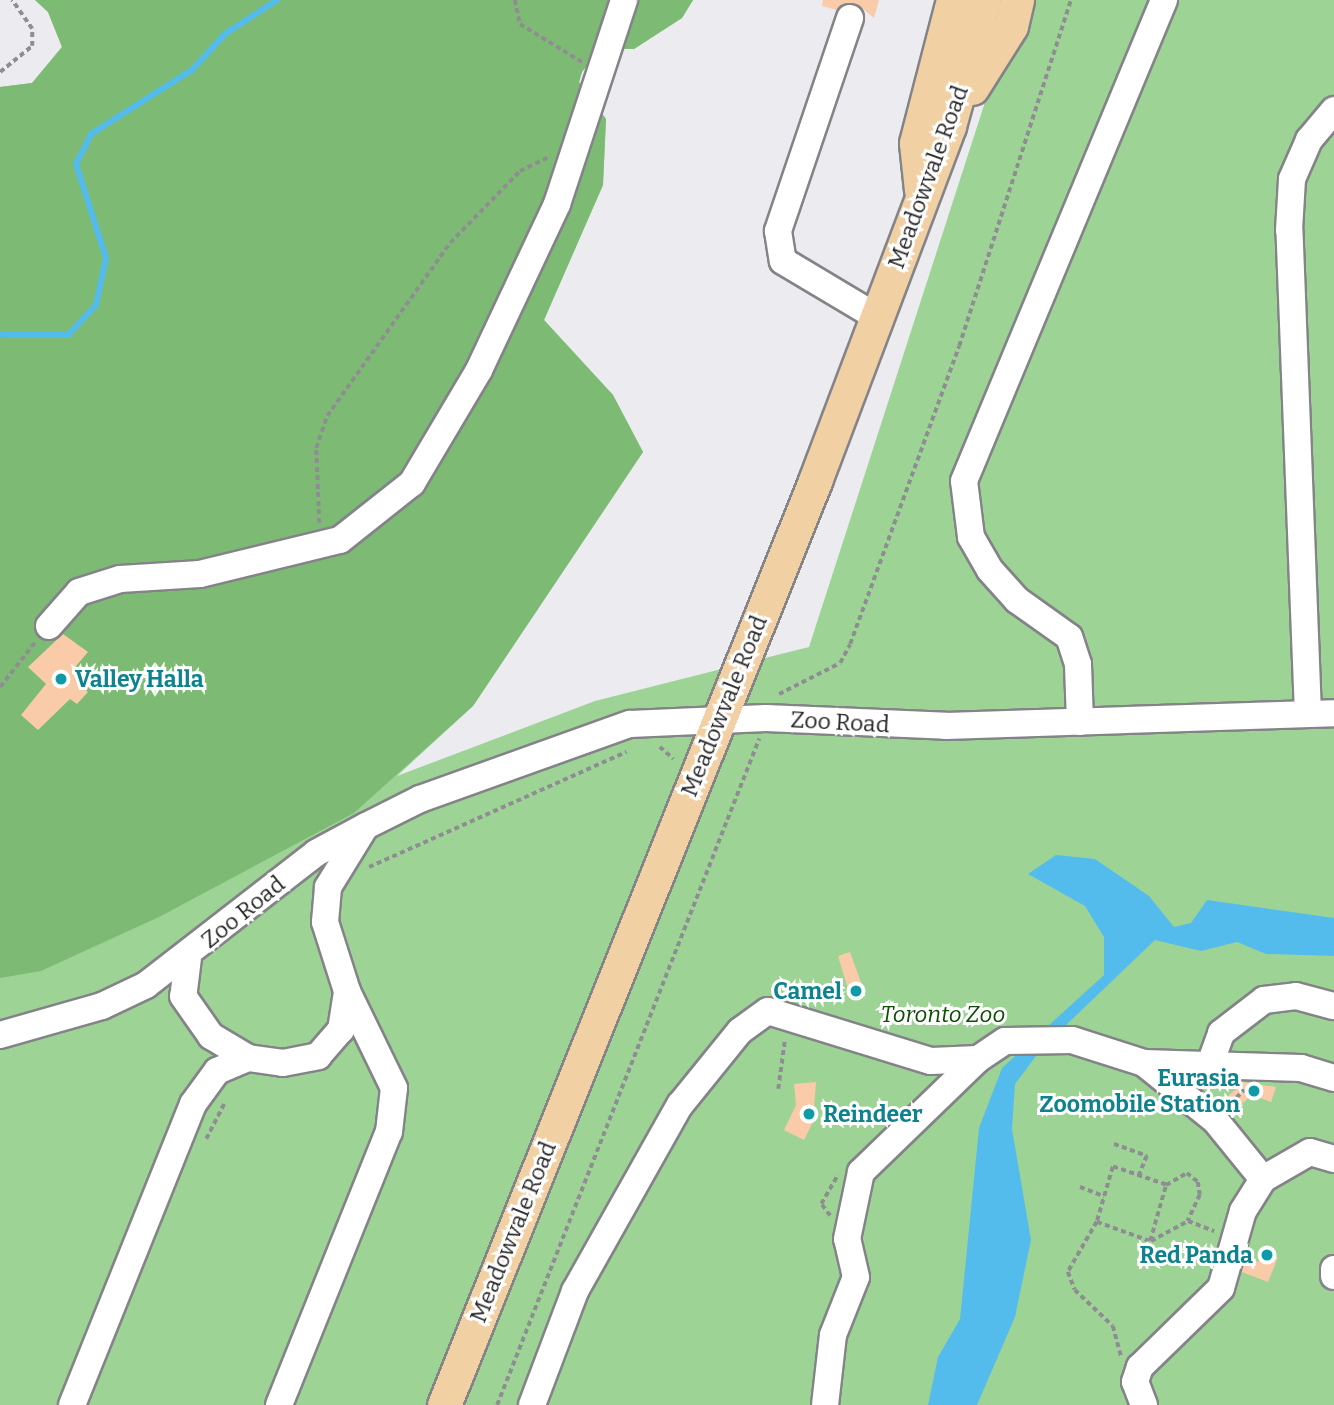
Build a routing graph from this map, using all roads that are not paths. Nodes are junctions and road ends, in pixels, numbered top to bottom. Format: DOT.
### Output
graph roads {
  1 [pos="624,0"];
  2 [pos="953,0"];
  3 [pos="984,0"];
  4 [pos="1017,0"];
  5 [pos="1164,0"];
  6 [pos="850,18"];
  7 [pos="1334,110"];
  8 [pos="949,126"];
  9 [pos="922,200"];
  10 [pos="877,317"];
  11 [pos="49,626"];
  12 [pos="1334,713"];
  13 [pos="1308,715"];
  14 [pos="720,719"];
  15 [pos="1080,722"];
  16 [pos="366,826"];
  17 [pos="188,958"];
  18 [pos="347,991"];
  19 [pos="1334,1006"];
  20 [pos="0,1035"];
  21 [pos="248,1058"];
  22 [pos="978,1059"];
  23 [pos="1144,1063"];
  24 [pos="1210,1064"];
  25 [pos="1334,1078"];
  26 [pos="1334,1159"];
  27 [pos="1263,1179"];
  28 [pos="1334,1269"];
  29 [pos="1334,1276"];
  30 [pos="1140,1394"];
  31 [pos="72,1405"];
  32 [pos="279,1405"];
  33 [pos="444,1405"];
  34 [pos="532,1405"];
  35 [pos="825,1405"];
  1 -- 11 [label="street"];
  2 -- 9 [label="main road"];
  3 -- 8 [label="main road, Meadowvale Road"];
  4 -- 8 [label="main road"];
  5 -- 15 [label="street"];
  6 -- 10 [label="street"];
  7 -- 13 [label="street"];
  8 -- 9 [label="main road, Meadowvale Road"];
  9 -- 10 [label="main road, Meadowvale Road"];
  10 -- 14 [label="main road, Meadowvale Road"];
  12 -- 13 [label="street, Zoo Road"];
  13 -- 15 [label="street, Zoo Road"];
  14 -- 15 [label="street, Zoo Road"];
  14 -- 16 [label="street, Zoo Road"];
  14 -- 33 [label="main road, Meadowvale Road"];
  16 -- 17 [label="street, Zoo Road"];
  16 -- 18 [label="street, Zoo Road"];
  17 -- 20 [label="street"];
  17 -- 21 [label="street, Zoo Road"];
  18 -- 21 [label="street, Zoo Road"];
  18 -- 32 [label="street"];
  19 -- 24 [label="street"];
  21 -- 31 [label="street"];
  22 -- 23 [label="street"];
  22 -- 34 [label="street"];
  22 -- 35 [label="street"];
  23 -- 24 [label="street"];
  23 -- 27 [label="street"];
  24 -- 25 [label="street"];
  26 -- 27 [label="street"];
  27 -- 30 [label="street"];
  28 -- 29 [label="street"];
}
